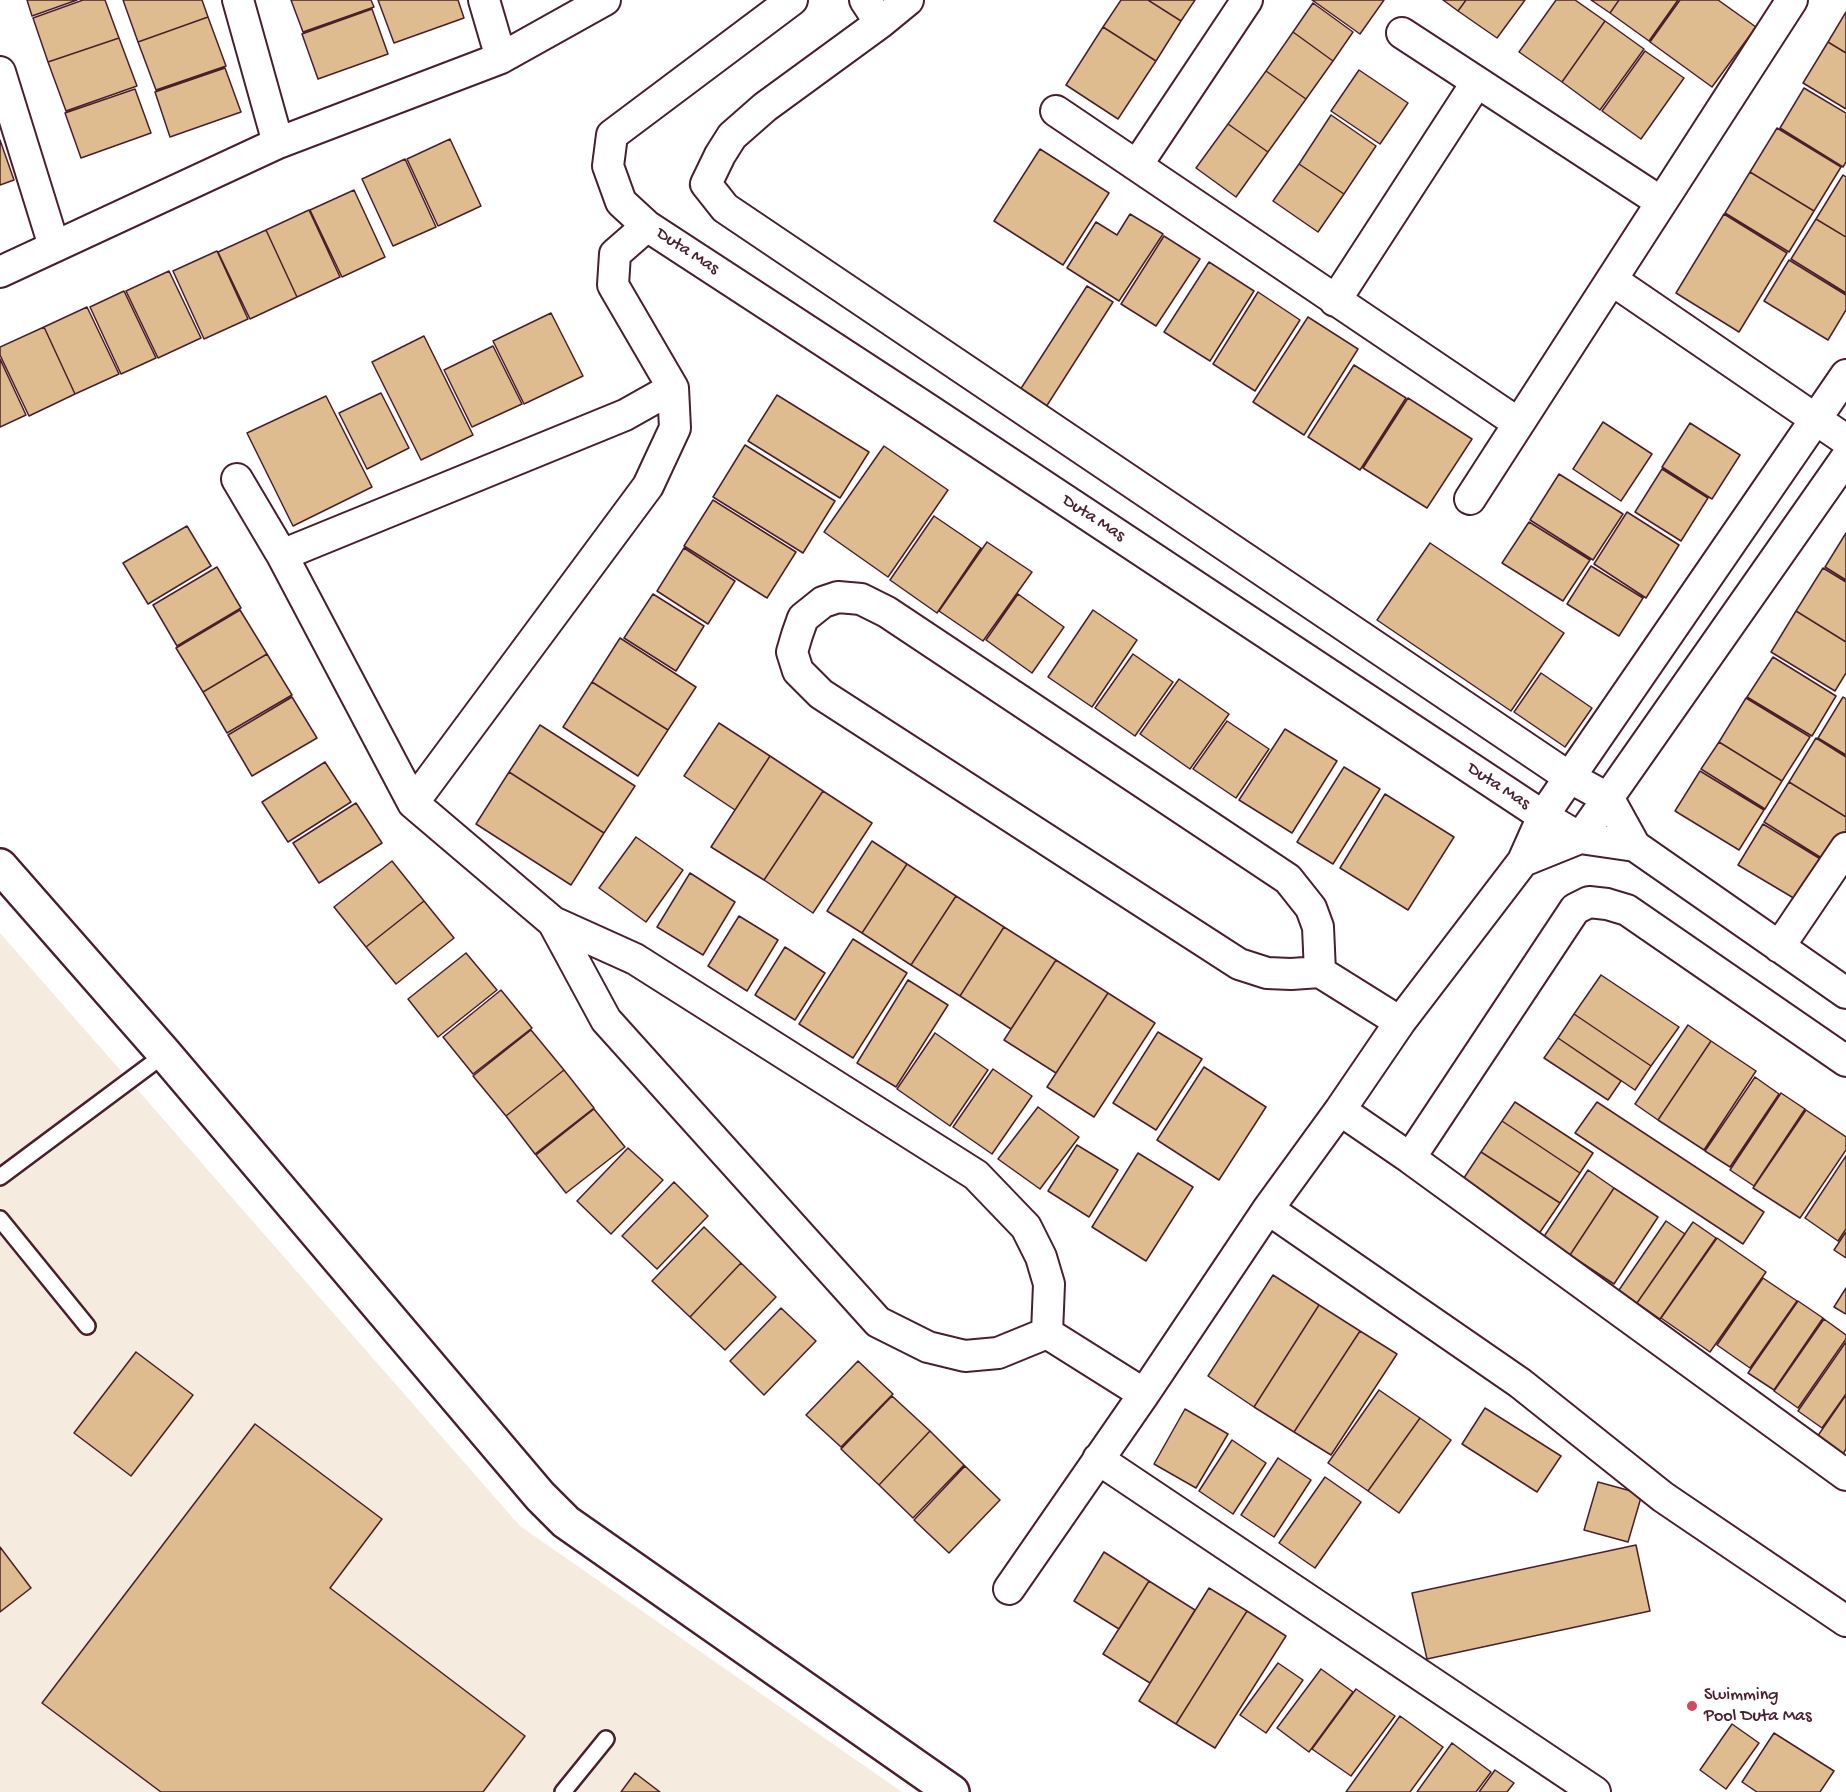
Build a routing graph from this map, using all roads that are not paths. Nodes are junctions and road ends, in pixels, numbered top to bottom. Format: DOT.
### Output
graph roads {
  1 [pos="238,0"];
  2 [pos="484,0"];
  3 [pos="606,0"];
  4 [pos="792,0"];
  5 [pos="908,0"];
  6 [pos="1247,0"];
  7 [pos="1787,2"];
  8 [pos="873,12"];
  9 [pos="1402,33"];
  10 [pos="501,58"];
  11 [pos="0,72"];
  12 [pos="1477,82"];
  13 [pos="1056,111"];
  14 [pos="278,143"];
  15 [pos="1137,165"];
  16 [pos="1661,202"];
  17 [pos="647,226"];
  18 [pos="54,246"];
  19 [pos="0,272"];
  20 [pos="1612,280"];
  21 [pos="1335,301"];
  22 [pos="1846,375"];
  23 [pos="673,388"];
  24 [pos="1817,418"];
  25 [pos="1518,423"];
  26 [pos="1846,440"];
  27 [pos="1846,458"];
  28 [pos="237,479"];
  29 [pos="1470,499"];
  30 [pos="282,555"];
  31 [pos="1569,777"];
  32 [pos="1609,799"];
  33 [pos="413,803"];
  34 [pos="1543,816"];
  35 [pos="1580,838"];
  36 [pos="1635,846"];
  37 [pos="1846,848"];
  38 [pos="1523,861"];
  39 [pos="0,866"];
  40 [pos="553,922"];
  41 [pos="1779,947"];
  42 [pos="1320,972"];
  43 [pos="1846,993"];
  44 [pos="1400,1022"];
  45 [pos="165,1054"];
  46 [pos="1846,1061"];
  47 [pos="1340,1110"];
  48 [pos="1410,1158"];
  49 [pos="0,1177"];
  50 [pos="1268,1209"];
  51 [pos="0,1219"];
  52 [pos="87,1326"];
  53 [pos="1047,1333"];
  54 [pos="1144,1394"];
  55 [pos="1098,1459"];
  56 [pos="1846,1475"];
  57 [pos="1009,1589"];
  58 [pos="1846,1622"];
  59 [pos="606,1739"];
  60 [pos="563,1792"];
  61 [pos="952,1792"];
  62 [pos="1595,1792"];
  1 -- 14 [label="street"];
  2 -- 10 [label="street"];
  3 -- 10 [label="street"];
  4 -- 17 [label="street, Duta Mas"];
  5 -- 8 [label="street"];
  6 -- 15 [label="street"];
  7 -- 16 [label="street"];
  8 -- 31 [label="street"];
  9 -- 12 [label="street"];
  10 -- 14 [label="street"];
  11 -- 18 [label="street"];
  12 -- 16 [label="street"];
  12 -- 21 [label="street"];
  13 -- 15 [label="street"];
  14 -- 18 [label="street"];
  15 -- 21 [label="street"];
  16 -- 20 [label="street"];
  17 -- 23 [label="street"];
  17 -- 34 [label="street, Duta Mas"];
  18 -- 19 [label="street"];
  20 -- 24 [label="street"];
  20 -- 25 [label="street"];
  21 -- 25 [label="street"];
  22 -- 24 [label="street"];
  23 -- 30 [label="street"];
  23 -- 33 [label="street"];
  24 -- 26 [label="street"];
  24 -- 31 [label="street"];
  25 -- 29 [label="street"];
  27 -- 32 [label="street"];
  28 -- 30 [label="street"];
  30 -- 33 [label="street"];
  31 -- 32 [label="street"];
  31 -- 34 [label="street"];
  32 -- 35 [label="street"];
  32 -- 36 [label="street"];
  33 -- 40 [label="street"];
  34 -- 35 [label="street, Duta Mas"];
  34 -- 38 [label="street"];
  35 -- 36 [label="street, Duta Mas"];
  35 -- 38 [label="street"];
  36 -- 41 [label="street"];
  37 -- 41 [label="street"];
  38 -- 44 [label="street"];
  39 -- 45 [label="street"];
  40 -- 53 [label="street"];
  40 -- 53 [label="street"];
  41 -- 43 [label="street"];
  42 -- 42 [label="street"];
  42 -- 44 [label="street"];
  44 -- 47 [label="street"];
  45 -- 49 [label="lane"];
  45 -- 61 [label="street"];
  46 -- 48 [label="street"];
  47 -- 48 [label="street"];
  47 -- 50 [label="street"];
  48 -- 56 [label="street"];
  50 -- 54 [label="street"];
  50 -- 58 [label="street"];
  51 -- 52 [label="lane"];
  53 -- 54 [label="street"];
  54 -- 55 [label="street"];
  55 -- 57 [label="street"];
  55 -- 62 [label="street"];
  59 -- 60 [label="lane"];
}
